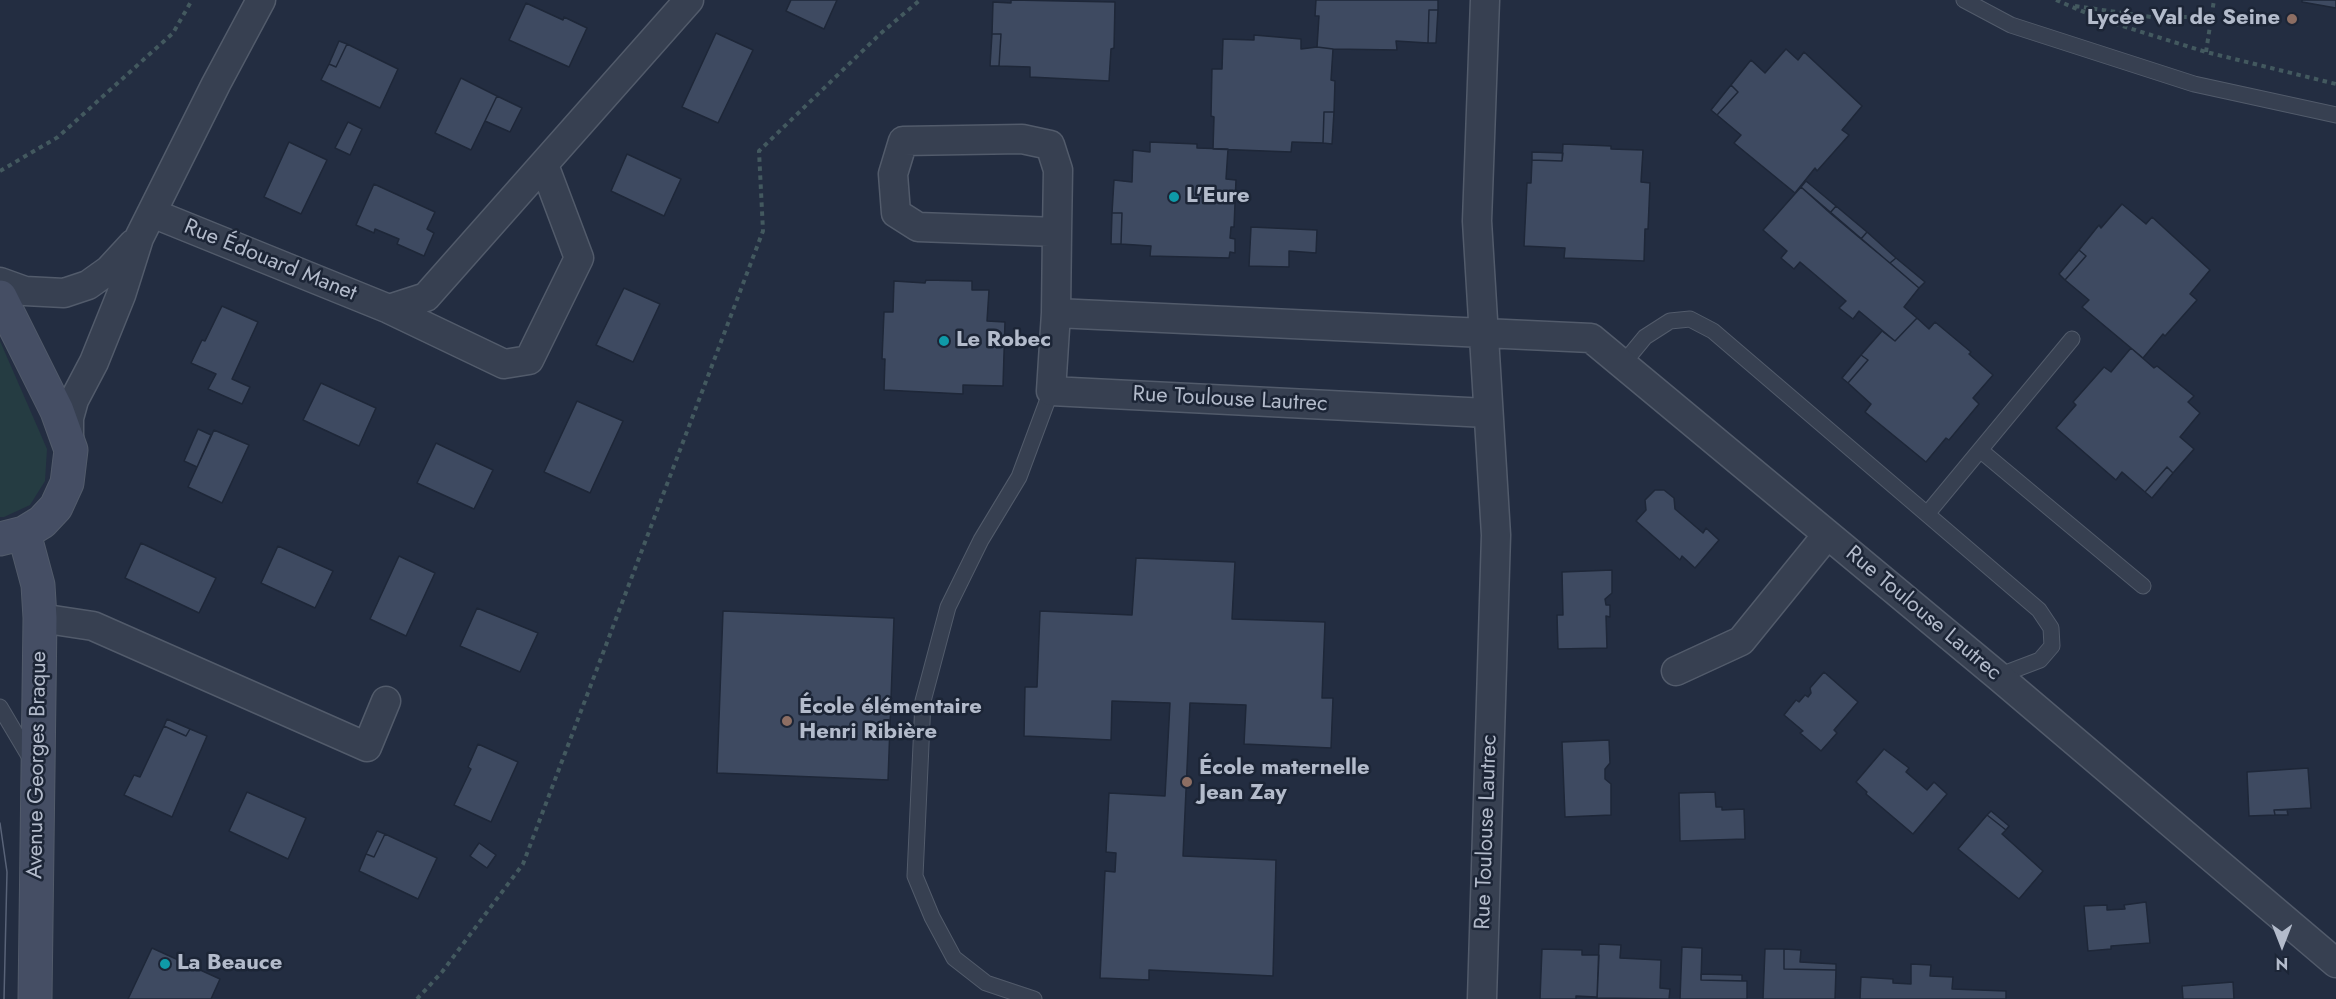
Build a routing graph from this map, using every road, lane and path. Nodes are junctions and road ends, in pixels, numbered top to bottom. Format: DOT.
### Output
graph roads {
  1 [pos="192,0"];
  2 [pos="261,0"];
  3 [pos="689,0"];
  4 [pos="920,0"];
  5 [pos="1485,0"];
  6 [pos="1964,0"];
  7 [pos="2056,0"];
  8 [pos="2214,0"];
  9 [pos="2068,5"];
  10 [pos="2211,17"];
  11 [pos="2206,52"];
  12 [pos="2336,84"];
  13 [pos="2336,115"];
  14 [pos="544,165"];
  15 [pos="0,171"];
  16 [pos="145,226"];
  17 [pos="1057,232"];
  18 [pos="0,282"];
  19 [pos="0,297"];
  20 [pos="389,309"];
  21 [pos="1056,313"];
  22 [pos="1482,334"];
  23 [pos="2072,339"];
  24 [pos="1622,365"];
  25 [pos="1051,392"];
  26 [pos="1487,413"];
  27 [pos="69,439"];
  28 [pos="1980,450"];
  29 [pos="1927,514"];
  30 [pos="1827,534"];
  31 [pos="12,536"];
  32 [pos="2143,586"];
  33 [pos="40,618"];
  34 [pos="1676,671"];
  35 [pos="1998,676"];
  36 [pos="386,701"];
  37 [pos="0,706"];
  38 [pos="36,769"];
  39 [pos="2336,963"];
  40 [pos="35,999"];
  41 [pos="417,999"];
  42 [pos="1034,999"];
  43 [pos="1482,999"];
  1 -- 15 [label="path"];
  2 -- 16 [label="street"];
  3 -- 14 [label="street"];
  4 -- 41 [label="path"];
  5 -- 22 [label="street, Rue Toulouse Lautrec"];
  6 -- 13 [label="lane"];
  7 -- 9 [label="path"];
  8 -- 10 [label="path"];
  9 -- 10 [label="path"];
  9 -- 11 [label="path"];
  10 -- 11 [label="path"];
  11 -- 12 [label="path"];
  14 -- 20 [label="street"];
  14 -- 20 [label="street, Rue Édouard Manet"];
  16 -- 18 [label="street"];
  16 -- 20 [label="street, Rue Édouard Manet"];
  16 -- 27 [label="street"];
  17 -- 17 [label="street"];
  17 -- 21 [label="street"];
  19 -- 27 [label="street"];
  21 -- 22 [label="street, Rue Toulouse Lautrec"];
  21 -- 25 [label="street"];
  22 -- 24 [label="street, Rue Toulouse Lautrec"];
  22 -- 26 [label="street, Rue Toulouse Lautrec"];
  23 -- 28 [label="lane"];
  24 -- 29 [label="lane"];
  24 -- 30 [label="street, Rue Toulouse Lautrec"];
  25 -- 26 [label="street, Rue Toulouse Lautrec"];
  25 -- 42 [label="lane"];
  26 -- 43 [label="street, Rue Toulouse Lautrec"];
  27 -- 31 [label="street"];
  28 -- 29 [label="lane"];
  28 -- 32 [label="lane"];
  29 -- 35 [label="lane"];
  30 -- 34 [label="street"];
  30 -- 35 [label="street, Rue Toulouse Lautrec"];
  31 -- 33 [label="street, Avenue Georges Braque"];
  33 -- 36 [label="street"];
  33 -- 38 [label="street, Avenue Georges Braque"];
  35 -- 39 [label="street, Rue Toulouse Lautrec"];
  37 -- 38 [label="lane"];
  38 -- 40 [label="street, Avenue Georges Braque"];
}
